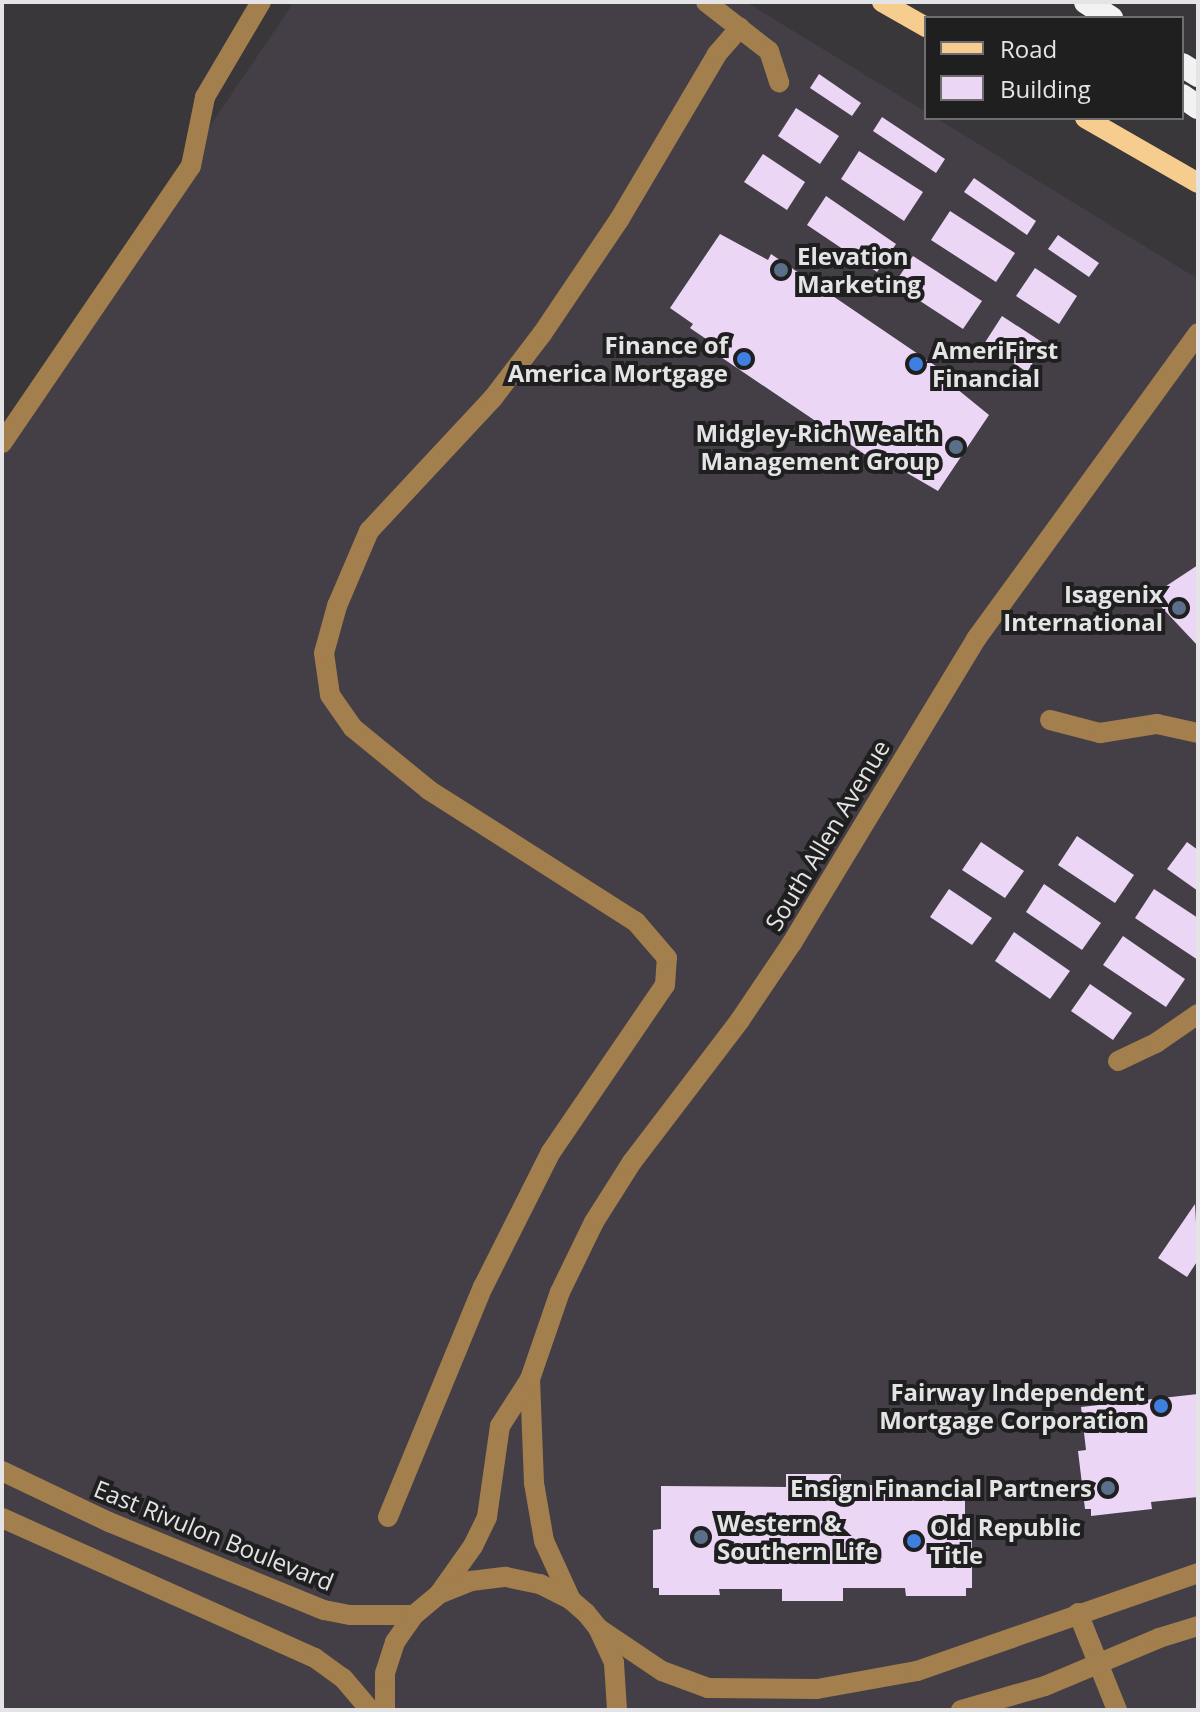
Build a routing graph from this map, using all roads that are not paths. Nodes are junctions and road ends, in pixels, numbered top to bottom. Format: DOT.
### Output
graph roads {
  1 [pos="261,2"];
  2 [pos="706,2"];
  3 [pos="882,2"];
  4 [pos="1077,2"];
  5 [pos="1086,2"];
  6 [pos="1093,16"];
  7 [pos="1108,16"];
  8 [pos="924,26"];
  9 [pos="740,28"];
  10 [pos="779,82"];
  11 [pos="1088,120"];
  12 [pos="1198,183"];
  13 [pos="1198,333"];
  14 [pos="2,443"];
  15 [pos="1050,720"];
  16 [pos="1198,733"];
  17 [pos="1198,1014"];
  18 [pos="1118,1061"];
  19 [pos="530,1379"];
  20 [pos="2,1471"];
  21 [pos="388,1517"];
  22 [pos="2,1518"];
  23 [pos="1198,1573"];
  24 [pos="439,1594"];
  25 [pos="571,1600"];
  26 [pos="1078,1613"];
  27 [pos="414,1615"];
  28 [pos="1198,1626"];
  29 [pos="598,1628"];
  30 [pos="1100,1663"];
  31 [pos="370,1710"];
  32 [pos="385,1710"];
  33 [pos="617,1710"];
  34 [pos="961,1710"];
  35 [pos="1117,1710"];
  1 -- 14 [label="street"];
  2 -- 9 [label="street"];
  3 -- 8 [label="main road"];
  4 -- 6 [label="highway"];
  5 -- 7 [label="highway"];
  9 -- 10 [label="street"];
  9 -- 21 [label="street"];
  11 -- 12 [label="main road"];
  13 -- 19 [label="street, South Allen Avenue"];
  15 -- 16 [label="street"];
  17 -- 18 [label="street"];
  19 -- 24 [label="street, South Allen Avenue"];
  19 -- 25 [label="street, South Allen Avenue"];
  20 -- 27 [label="street, East Rivulon Boulevard"];
  22 -- 31 [label="street"];
  23 -- 26 [label="street"];
  24 -- 25 [label="street"];
  24 -- 27 [label="street"];
  25 -- 29 [label="street"];
  26 -- 29 [label="street"];
  26 -- 30 [label="street"];
  27 -- 32 [label="street"];
  28 -- 30 [label="street"];
  29 -- 33 [label="street"];
  30 -- 34 [label="street"];
  30 -- 35 [label="street"];
}
